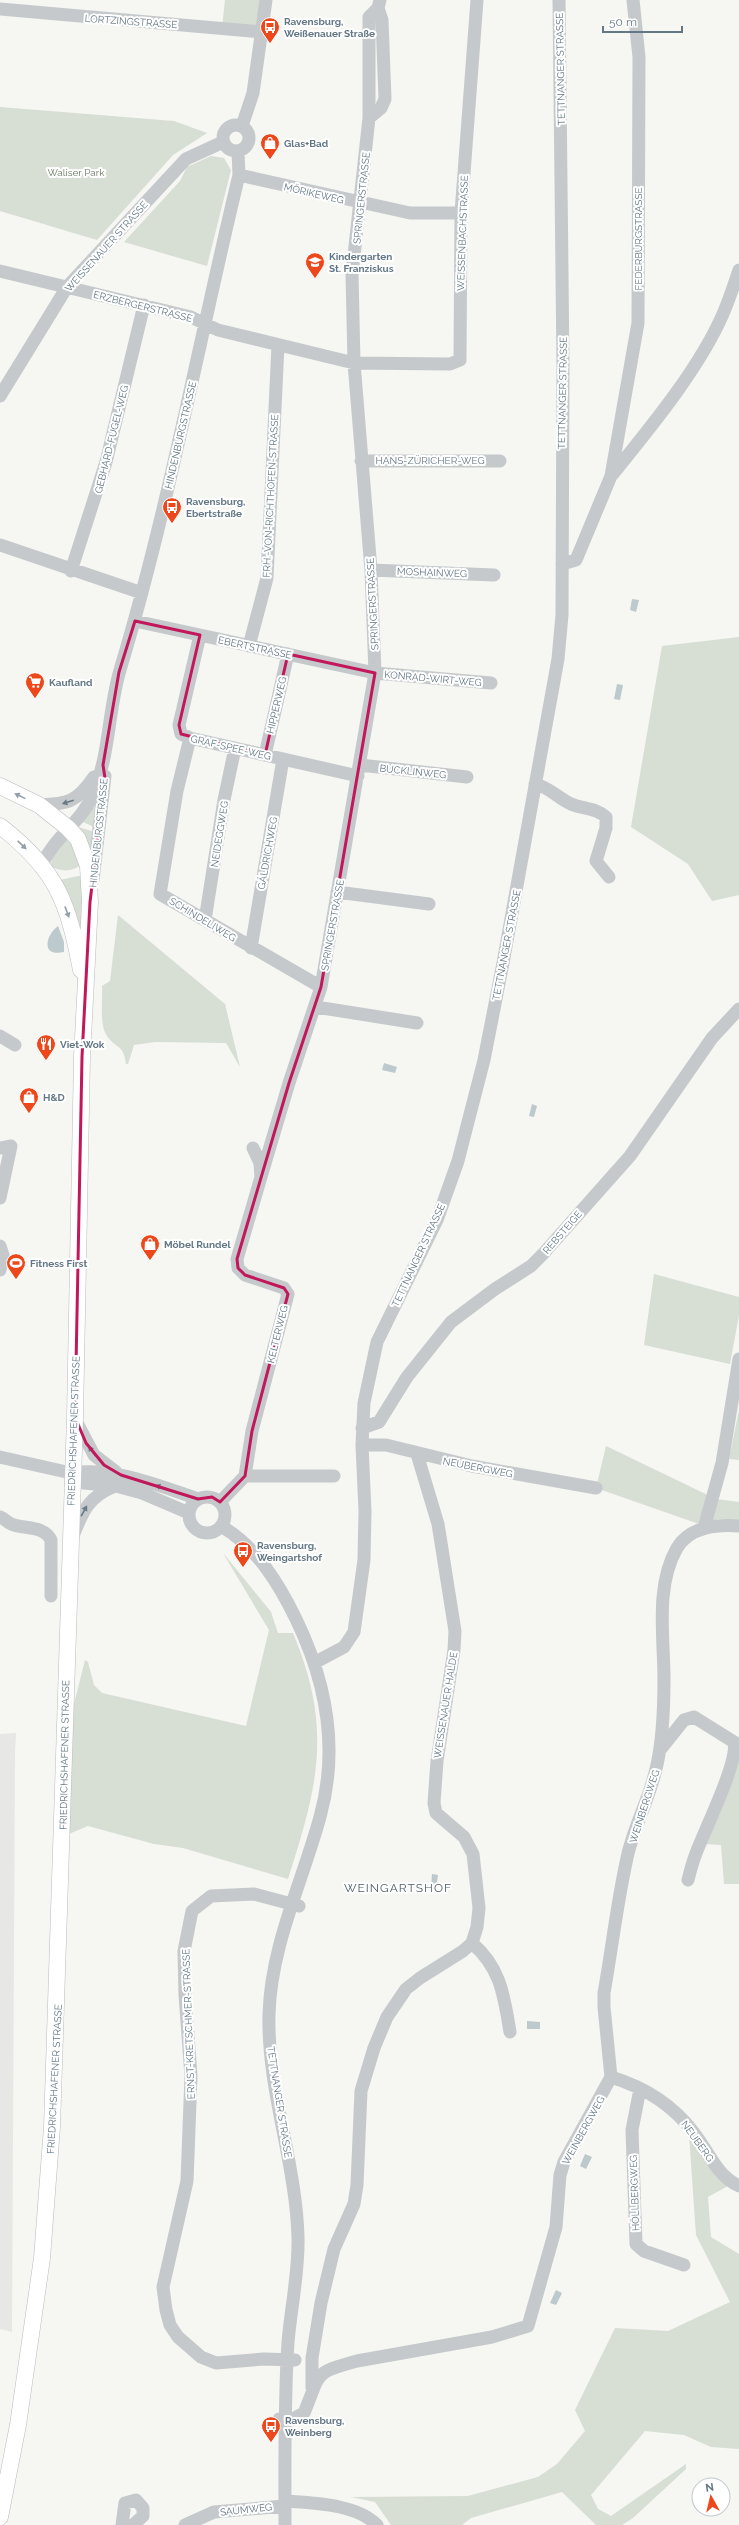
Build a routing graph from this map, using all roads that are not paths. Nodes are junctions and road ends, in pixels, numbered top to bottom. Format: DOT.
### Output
graph roads {
  1 [pos="266,0"];
  2 [pos="477,0"];
  3 [pos="559,0"];
  4 [pos="633,0"];
  5 [pos="379,4"];
  6 [pos="46,6"];
  7 [pos="0,9"];
  8 [pos="262,32"];
  9 [pos="242,126"];
  10 [pos="223,142"];
  11 [pos="238,151"];
  12 [pos="240,175"];
  13 [pos="361,204"];
  14 [pos="461,213"];
  15 [pos="739,270"];
  16 [pos="0,271"];
  17 [pos="67,287"];
  18 [pos="144,305"];
  19 [pos="205,325"];
  20 [pos="278,345"];
  21 [pos="354,363"];
  22 [pos="0,396"];
  23 [pos="361,461"];
  24 [pos="500,461"];
  25 [pos="610,476"];
  26 [pos="0,545"];
  27 [pos="562,564"];
  28 [pos="371,570"];
  29 [pos="71,571"];
  30 [pos="494,575"];
  31 [pos="142,593"];
  32 [pos="135,621"];
  33 [pos="200,635"];
  34 [pos="249,646"];
  35 [pos="288,654"];
  36 [pos="375,673"];
  37 [pos="491,683"];
  38 [pos="190,738"];
  39 [pos="235,748"];
  40 [pos="265,755"];
  41 [pos="284,759"];
  42 [pos="104,764"];
  43 [pos="359,770"];
  44 [pos="467,777"];
  45 [pos="535,784"];
  46 [pos="0,786"];
  47 [pos="39,805"];
  48 [pos="0,826"];
  49 [pos="68,828"];
  50 [pos="42,864"];
  51 [pos="608,877"];
  52 [pos="337,892"];
  53 [pos="90,902"];
  54 [pos="429,904"];
  55 [pos="205,920"];
  56 [pos="251,948"];
  57 [pos="321,987"];
  58 [pos="84,989"];
  59 [pos="316,1007"];
  60 [pos="739,1009"];
  61 [pos="417,1023"];
  62 [pos="0,1036"];
  63 [pos="15,1046"];
  64 [pos="288,1083"];
  65 [pos="0,1148"];
  66 [pos="253,1148"];
  67 [pos="261,1177"];
  68 [pos="0,1198"];
  69 [pos="0,1246"];
  70 [pos="0,1270"];
  71 [pos="739,1359"];
  72 [pos="75,1418"];
  73 [pos="362,1428"];
  74 [pos="362,1445"];
  75 [pos="417,1454"];
  76 [pos="0,1457"];
  77 [pos="71,1473"];
  78 [pos="244,1476"];
  79 [pos="334,1476"];
  80 [pos="119,1480"];
  81 [pos="596,1488"];
  82 [pos="198,1499"];
  83 [pos="220,1502"];
  84 [pos="189,1512"];
  85 [pos="0,1518"];
  86 [pos="221,1526"];
  87 [pos="739,1526"];
  88 [pos="704,1528"];
  89 [pos="69,1546"];
  90 [pos="51,1596"];
  91 [pos="314,1663"];
  92 [pos="660,1750"];
  93 [pos="688,1880"];
  94 [pos="295,1905"];
  95 [pos="472,1943"];
  96 [pos="510,2032"];
  97 [pos="611,2077"];
  98 [pos="640,2089"];
  99 [pos="739,2186"];
  100 [pos="684,2264"];
  101 [pos="291,2360"];
  102 [pos="312,2389"];
  103 [pos="282,2419"];
  104 [pos="285,2503"];
  105 [pos="0,2517"];
  106 [pos="122,2525"];
  107 [pos="133,2525"];
  108 [pos="185,2525"];
  109 [pos="285,2525"];
  110 [pos="377,2525"];
  1 -- 8 [label="street"];
  2 -- 14 [label="street, WEISSENBACHSTRASSE"];
  3 -- 27 [label="street, TETTNANGER STRASSE"];
  4 -- 25 [label="street, FEDERBURGSTRASSE"];
  5 -- 13 [label="street, SPRINGERSTRASSE"];
  6 -- 7 [label="street, LORTZINGSTRASSE"];
  6 -- 8 [label="street, LORTZINGSTRASSE"];
  8 -- 9 [label="street"];
  9 -- 10 [label="street"];
  9 -- 11 [label="street"];
  10 -- 11 [label="street"];
  10 -- 17 [label="street, WEISSENAUER STRASSE"];
  11 -- 12 [label="street, HINDENBURGSTRASSE"];
  12 -- 13 [label="street, MÖRIKEWEG"];
  12 -- 19 [label="street, HINDENBURGSTRASSE"];
  13 -- 14 [label="street, MÖRIKEWEG"];
  13 -- 21 [label="street, SPRINGERSTRASSE"];
  14 -- 21 [label="street, WEISSENBACHSTRASSE"];
  15 -- 25 [label="street, FEDERBURGSTRASSE"];
  16 -- 17 [label="street, ERZBERGERSTRASSE"];
  17 -- 18 [label="street, ERZBERGERSTRASSE"];
  17 -- 22 [label="street, WEISSENAUER STRASSE"];
  18 -- 19 [label="street, ERZBERGERSTRASSE"];
  18 -- 29 [label="street, GEBHARD-FUGEL-WEG"];
  19 -- 20 [label="street, ERZBERGERSTRASSE"];
  19 -- 31 [label="street, HINDENBURGSTRASSE"];
  20 -- 21 [label="street, ERZBERGERSTRASSE"];
  20 -- 34 [label="street, FRH.-VON-RICHTHOFEN-STRASSE"];
  21 -- 23 [label="street, SPRINGERSTRASSE"];
  23 -- 24 [label="street, HANS-ZÜRICHER-WEG"];
  23 -- 28 [label="street, SPRINGERSTRASSE"];
  25 -- 27 [label="street, FEDERBURGSTRASSE"];
  26 -- 29 [label="street"];
  27 -- 45 [label="street, TETTNANGER STRASSE"];
  28 -- 30 [label="street, MOSHAINWEG"];
  28 -- 36 [label="street, SPRINGERSTRASSE"];
  29 -- 31 [label="street"];
  31 -- 32 [label="street, HINDENBURGSTRASSE"];
  32 -- 33 [label="street, EBERTSTRASSE"];
  32 -- 42 [label="street, HINDENBURGSTRASSE"];
  33 -- 34 [label="street, EBERTSTRASSE"];
  33 -- 38 [label="street, GRAF-SPEE-WEG"];
  34 -- 35 [label="street, EBERTSTRASSE"];
  35 -- 36 [label="street, EBERTSTRASSE"];
  35 -- 40 [label="street, HIPPERWEG"];
  36 -- 37 [label="street, KONRAD-WIRT-WEG"];
  36 -- 43 [label="street, SPRINGERSTRASSE"];
  38 -- 39 [label="street, GRAF-SPEE-WEG"];
  38 -- 55 [label="street, SCHINDELIWEG"];
  39 -- 40 [label="street, GRAF-SPEE-WEG"];
  39 -- 55 [label="street, NEIDEGGWEG"];
  40 -- 41 [label="street, GRAF-SPEE-WEG"];
  41 -- 43 [label="street, GRAF-SPEE-WEG"];
  41 -- 56 [label="street, GÄLDRICHWEG"];
  42 -- 47 [label="street, HINDENBURGSTRASSE, one-way"];
  42 -- 49 [label="street, HINDENBURGSTRASSE"];
  42 -- 53 [label="street, HINDENBURGSTRASSE"];
  43 -- 44 [label="street, BUCKLINWEG"];
  43 -- 52 [label="street, SPRINGERSTRASSE"];
  45 -- 51 [label="street"];
  45 -- 73 [label="street, TETTNANGER STRASSE"];
  47 -- 46 [label="main road, FRIEDRICHSHAFENER STRASSE, one-way"];
  47 -- 49 [label="main road, FRIEDRICHSHAFENER STRASSE"];
  48 -- 50 [label="main road, FRIEDRICHSHAFENER STRASSE, one-way"];
  49 -- 50 [label="street, HINDENBURGSTRASSE"];
  49 -- 53 [label="main road, FRIEDRICHSHAFENER STRASSE"];
  50 -- 58 [label="main road, FRIEDRICHSHAFENER STRASSE, one-way"];
  52 -- 54 [label="street"];
  52 -- 57 [label="street, SPRINGERSTRASSE"];
  53 -- 58 [label="main road, FRIEDRICHSHAFENER STRASSE"];
  55 -- 56 [label="street, SCHINDELIWEG"];
  56 -- 57 [label="street, SCHINDELIWEG"];
  57 -- 59 [label="street, SPRINGERSTRASSE"];
  58 -- 72 [label="main road, FRIEDRICHSHAFENER STRASSE"];
  59 -- 61 [label="street"];
  59 -- 64 [label="street, SPRINGERSTRASSE"];
  60 -- 73 [label="street, REBSTEIGE"];
  62 -- 63 [label="street"];
  64 -- 67 [label="street, KELTERWEG"];
  65 -- 68 [label="street"];
  66 -- 67 [label="street, KELTERWEG"];
  67 -- 78 [label="street, KELTERWEG"];
  69 -- 70 [label="street"];
  71 -- 88 [label="street"];
  72 -- 77 [label="main road, FRIEDRICHSHAFENER STRASSE"];
  80 -- 72 [label="street, one-way"];
  73 -- 74 [label="street, TETTNANGER STRASSE"];
  74 -- 75 [label="street, NEUBERGWEG"];
  74 -- 91 [label="street, TETTNANGER STRASSE"];
  75 -- 81 [label="street, NEUBERGWEG"];
  75 -- 95 [label="street, WEISSENAUER HALDE"];
  76 -- 77 [label="street"];
  77 -- 80 [label="street"];
  77 -- 89 [label="main road, FRIEDRICHSHAFENER STRASSE"];
  78 -- 79 [label="street"];
  78 -- 83 [label="street"];
  82 -- 80 [label="street, one-way"];
  80 -- 84 [label="street"];
  89 -- 80 [label="street, one-way"];
  82 -- 83 [label="street"];
  82 -- 84 [label="street"];
  83 -- 86 [label="street"];
  84 -- 86 [label="street"];
  85 -- 90 [label="street"];
  86 -- 91 [label="street, TETTNANGER STRASSE"];
  87 -- 88 [label="street, WEINBERGWEG"];
  88 -- 92 [label="street, WEINBERGWEG"];
  89 -- 105 [label="main road, FRIEDRICHSHAFENER STRASSE"];
  91 -- 94 [label="street, TETTNANGER STRASSE"];
  92 -- 93 [label="street, WEINBERGWEG"];
  92 -- 97 [label="street, WEINBERGWEG"];
  94 -- 101 [label="street, TETTNANGER STRASSE"];
  94 -- 101 [label="street, ERNST-KRETSCHMER-STRASSE"];
  95 -- 96 [label="street"];
  95 -- 102 [label="street"];
  97 -- 98 [label="street, NEUBERG"];
  97 -- 102 [label="street, WEINBERGWEG"];
  98 -- 99 [label="street, NEUBERG"];
  98 -- 100 [label="street, HÖLLBERGWEG"];
  101 -- 103 [label="street, TETTNANGER STRASSE"];
  102 -- 103 [label="street, WEINBERGWEG"];
  103 -- 104 [label="street, TETTNANGER STRASSE"];
  104 -- 108 [label="street, SAUMWEG"];
  104 -- 109 [label="street, TETTNANGER STRASSE"];
  104 -- 110 [label="street, SAUMWEG"];
  106 -- 107 [label="street"];
}
